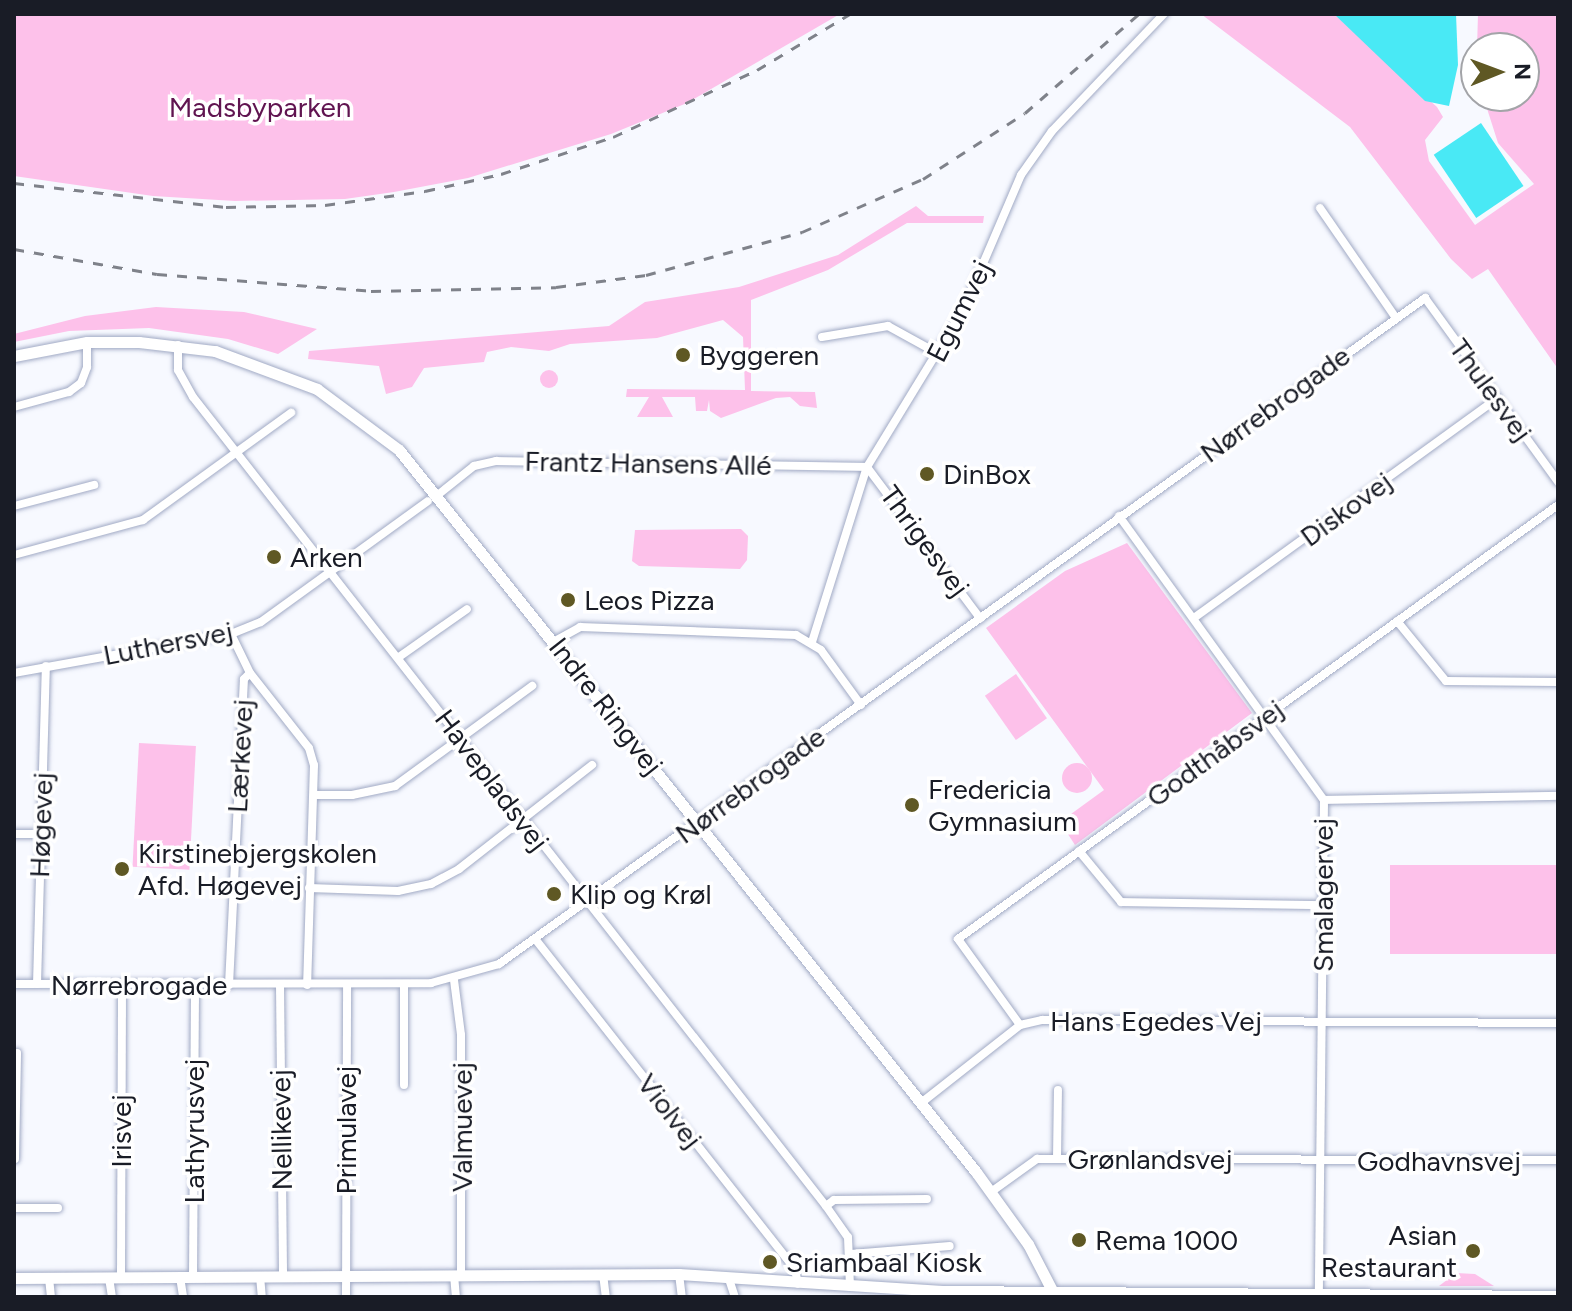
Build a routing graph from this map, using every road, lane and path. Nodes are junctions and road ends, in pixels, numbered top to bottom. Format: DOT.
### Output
graph roads {
  1 [pos="1164,14"];
  2 [pos="1320,208"];
  3 [pos="1425,298"];
  4 [pos="1396,318"];
  5 [pos="822,337"];
  6 [pos="87,342"];
  7 [pos="178,345"];
  8 [pos="939,354"];
  9 [pos="14,356"];
  10 [pos="1497,399"];
  11 [pos="14,407"];
  12 [pos="291,413"];
  13 [pos="239,454"];
  14 [pos="867,467"];
  15 [pos="1558,482"];
  16 [pos="94,485"];
  17 [pos="439,494"];
  18 [pos="428,501"];
  19 [pos="1558,505"];
  20 [pos="14,506"];
  21 [pos="1119,516"];
  22 [pos="14,555"];
  23 [pos="333,571"];
  24 [pos="467,609"];
  25 [pos="980,618"];
  26 [pos="1194,618"];
  27 [pos="1397,621"];
  28 [pos="231,634"];
  29 [pos="555,641"];
  30 [pos="812,642"];
  31 [pos="399,657"];
  32 [pos="46,666"];
  33 [pos="14,673"];
  34 [pos="250,673"];
  35 [pos="1558,682"];
  36 [pos="532,686"];
  37 [pos="861,705"];
  38 [pos="1265,717"];
  39 [pos="460,739"];
  40 [pos="592,765"];
  41 [pos="315,795"];
  42 [pos="1558,796"];
  43 [pos="1324,800"];
  44 [pos="522,820"];
  45 [pos="698,821"];
  46 [pos="14,834"];
  47 [pos="41,834"];
  48 [pos="1079,851"];
  49 [pos="309,888"];
  50 [pos="586,902"];
  51 [pos="1323,905"];
  52 [pos="536,940"];
  53 [pos="454,980"];
  54 [pos="14,984"];
  55 [pos="37,984"];
  56 [pos="404,984"];
  57 [pos="122,985"];
  58 [pos="195,985"];
  59 [pos="229,985"];
  60 [pos="280,985"];
  61 [pos="307,985"];
  62 [pos="347,985"];
  63 [pos="1322,1022"];
  64 [pos="1558,1023"];
  65 [pos="1020,1025"];
  66 [pos="17,1053"];
  67 [pos="404,1085"];
  68 [pos="1058,1090"];
  69 [pos="15,1098"];
  70 [pos="921,1103"];
  71 [pos="15,1159"];
  72 [pos="1057,1159"];
  73 [pos="1558,1160"];
  74 [pos="1321,1161"];
  75 [pos="991,1192"];
  76 [pos="927,1199"];
  77 [pos="826,1206"];
  78 [pos="14,1208"];
  79 [pos="58,1208"];
  80 [pos="950,1246"];
  81 [pos="851,1254"];
  82 [pos="603,1274"];
  83 [pos="679,1274"];
  84 [pos="457,1275"];
  85 [pos="260,1276"];
  86 [pos="283,1276"];
  87 [pos="346,1276"];
  88 [pos="187,1277"];
  89 [pos="14,1278"];
  90 [pos="49,1278"];
  91 [pos="115,1278"];
  92 [pos="729,1279"];
  93 [pos="798,1284"];
  94 [pos="850,1287"];
  95 [pos="1319,1293"];
  96 [pos="942,1294"];
  97 [pos="1055,1294"];
  98 [pos="1397,1296"];
  99 [pos="1558,1296"];
  100 [pos="51,1297"];
  101 [pos="112,1297"];
  102 [pos="183,1297"];
  103 [pos="262,1297"];
  104 [pos="346,1297"];
  105 [pos="456,1297"];
  106 [pos="606,1297"];
  107 [pos="682,1297"];
  108 [pos="735,1297"];
  1 -- 8 [label="street, Egumvej"];
  2 -- 4 [label="street"];
  3 -- 4 [label="street, Nørrebrogade"];
  3 -- 10 [label="street, Thulesvej"];
  4 -- 21 [label="street, Nørrebrogade"];
  5 -- 8 [label="street"];
  6 -- 7 [label="street, Indre Ringvej"];
  6 -- 9 [label="street, Indre Ringvej"];
  6 -- 11 [label="street"];
  7 -- 13 [label="street, Havepladsvej"];
  7 -- 17 [label="street, Indre Ringvej"];
  8 -- 14 [label="street, Egumvej"];
  10 -- 15 [label="street, Thulesvej"];
  10 -- 26 [label="street, Diskovej"];
  12 -- 13 [label="street"];
  13 -- 22 [label="street"];
  13 -- 23 [label="street, Havepladsvej"];
  14 -- 17 [label="street, Frantz Hansens Allé"];
  14 -- 25 [label="street, Thrigesvej"];
  14 -- 30 [label="street, Egumvej"];
  16 -- 20 [label="street"];
  17 -- 29 [label="street, Indre Ringvej"];
  18 -- 23 [label="street, Luthersvej"];
  19 -- 27 [label="street, Godthåbsvej"];
  21 -- 25 [label="street, Nørrebrogade"];
  21 -- 26 [label="street, Smalagervej"];
  23 -- 28 [label="street, Luthersvej"];
  23 -- 31 [label="street, Havepladsvej"];
  24 -- 31 [label="street"];
  25 -- 37 [label="street, Nørrebrogade"];
  26 -- 38 [label="street, Smalagervej"];
  27 -- 35 [label="street"];
  27 -- 38 [label="street, Godthåbsvej"];
  28 -- 32 [label="street, Luthersvej"];
  28 -- 34 [label="street"];
  29 -- 30 [label="street"];
  29 -- 45 [label="street, Indre Ringvej"];
  30 -- 37 [label="street"];
  31 -- 39 [label="street, Havepladsvej"];
  32 -- 33 [label="street, Luthersvej"];
  32 -- 47 [label="street, Høgevej"];
  34 -- 41 [label="street"];
  34 -- 59 [label="street, Lærkevej"];
  36 -- 39 [label="street"];
  37 -- 45 [label="street, Nørrebrogade"];
  38 -- 43 [label="street, Smalagervej"];
  38 -- 48 [label="street, Godthåbsvej"];
  39 -- 41 [label="street"];
  39 -- 44 [label="street, Havepladsvej"];
  40 -- 44 [label="street"];
  41 -- 49 [label="street"];
  42 -- 43 [label="street"];
  43 -- 51 [label="street, Smalagervej"];
  44 -- 49 [label="street"];
  44 -- 50 [label="street, Havepladsvej"];
  45 -- 50 [label="street, Nørrebrogade"];
  45 -- 70 [label="street, Indre Ringvej"];
  46 -- 47 [label="street"];
  47 -- 55 [label="street, Høgevej"];
  48 -- 51 [label="street"];
  48 -- 65 [label="street, Godthåbsvej"];
  49 -- 61 [label="street"];
  50 -- 52 [label="street, Nørrebrogade"];
  50 -- 77 [label="street, Havepladsvej"];
  51 -- 63 [label="street, Smalagervej"];
  52 -- 53 [label="street, Nørrebrogade"];
  52 -- 93 [label="street, Violvej"];
  53 -- 56 [label="street, Nørrebrogade"];
  53 -- 84 [label="street, Valmuevej"];
  54 -- 55 [label="street, Nørrebrogade"];
  55 -- 57 [label="street, Nørrebrogade"];
  56 -- 62 [label="street, Nørrebrogade"];
  56 -- 67 [label="street"];
  57 -- 58 [label="street, Nørrebrogade"];
  57 -- 91 [label="street, Irisvej"];
  58 -- 59 [label="street, Nørrebrogade"];
  58 -- 88 [label="street, Lathyrusvej"];
  59 -- 60 [label="street, Nørrebrogade"];
  60 -- 61 [label="street, Nørrebrogade"];
  60 -- 86 [label="street, Nellikevej"];
  61 -- 62 [label="street, Nørrebrogade"];
  62 -- 87 [label="street, Primulavej"];
  63 -- 64 [label="street, Hans Egedes Vej"];
  63 -- 65 [label="street, Hans Egedes Vej"];
  63 -- 74 [label="street, Smalagervej"];
  65 -- 70 [label="street, Hans Egedes Vej"];
  66 -- 69 [label="street"];
  68 -- 72 [label="street"];
  69 -- 71 [label="street"];
  70 -- 75 [label="street, Indre Ringvej"];
  72 -- 74 [label="street, Grønlandsvej"];
  72 -- 75 [label="street, Grønlandsvej"];
  73 -- 74 [label="street, Godhavnsvej"];
  74 -- 95 [label="street, Smalagervej"];
  75 -- 97 [label="street, Indre Ringvej"];
  76 -- 77 [label="street"];
  77 -- 81 [label="street, Havepladsvej"];
  78 -- 79 [label="street"];
  80 -- 81 [label="street"];
  81 -- 94 [label="street, Havepladsvej"];
  82 -- 83 [label="street"];
  82 -- 84 [label="street"];
  82 -- 106 [label="street"];
  83 -- 92 [label="street"];
  83 -- 107 [label="street"];
  84 -- 87 [label="street"];
  84 -- 105 [label="street, Valmuevej"];
  85 -- 86 [label="street"];
  85 -- 88 [label="street"];
  85 -- 103 [label="street"];
  86 -- 87 [label="street"];
  87 -- 104 [label="street, Primulavej"];
  88 -- 91 [label="street"];
  88 -- 102 [label="street, Lathyrusvej"];
  89 -- 90 [label="street"];
  90 -- 91 [label="street"];
  90 -- 100 [label="street"];
  91 -- 101 [label="street, Irisvej"];
  92 -- 93 [label="street"];
  92 -- 108 [label="street"];
  93 -- 94 [label="street"];
  94 -- 96 [label="street"];
  95 -- 97 [label="street"];
  95 -- 98 [label="street"];
  96 -- 97 [label="street"];
  98 -- 99 [label="street"];
}
